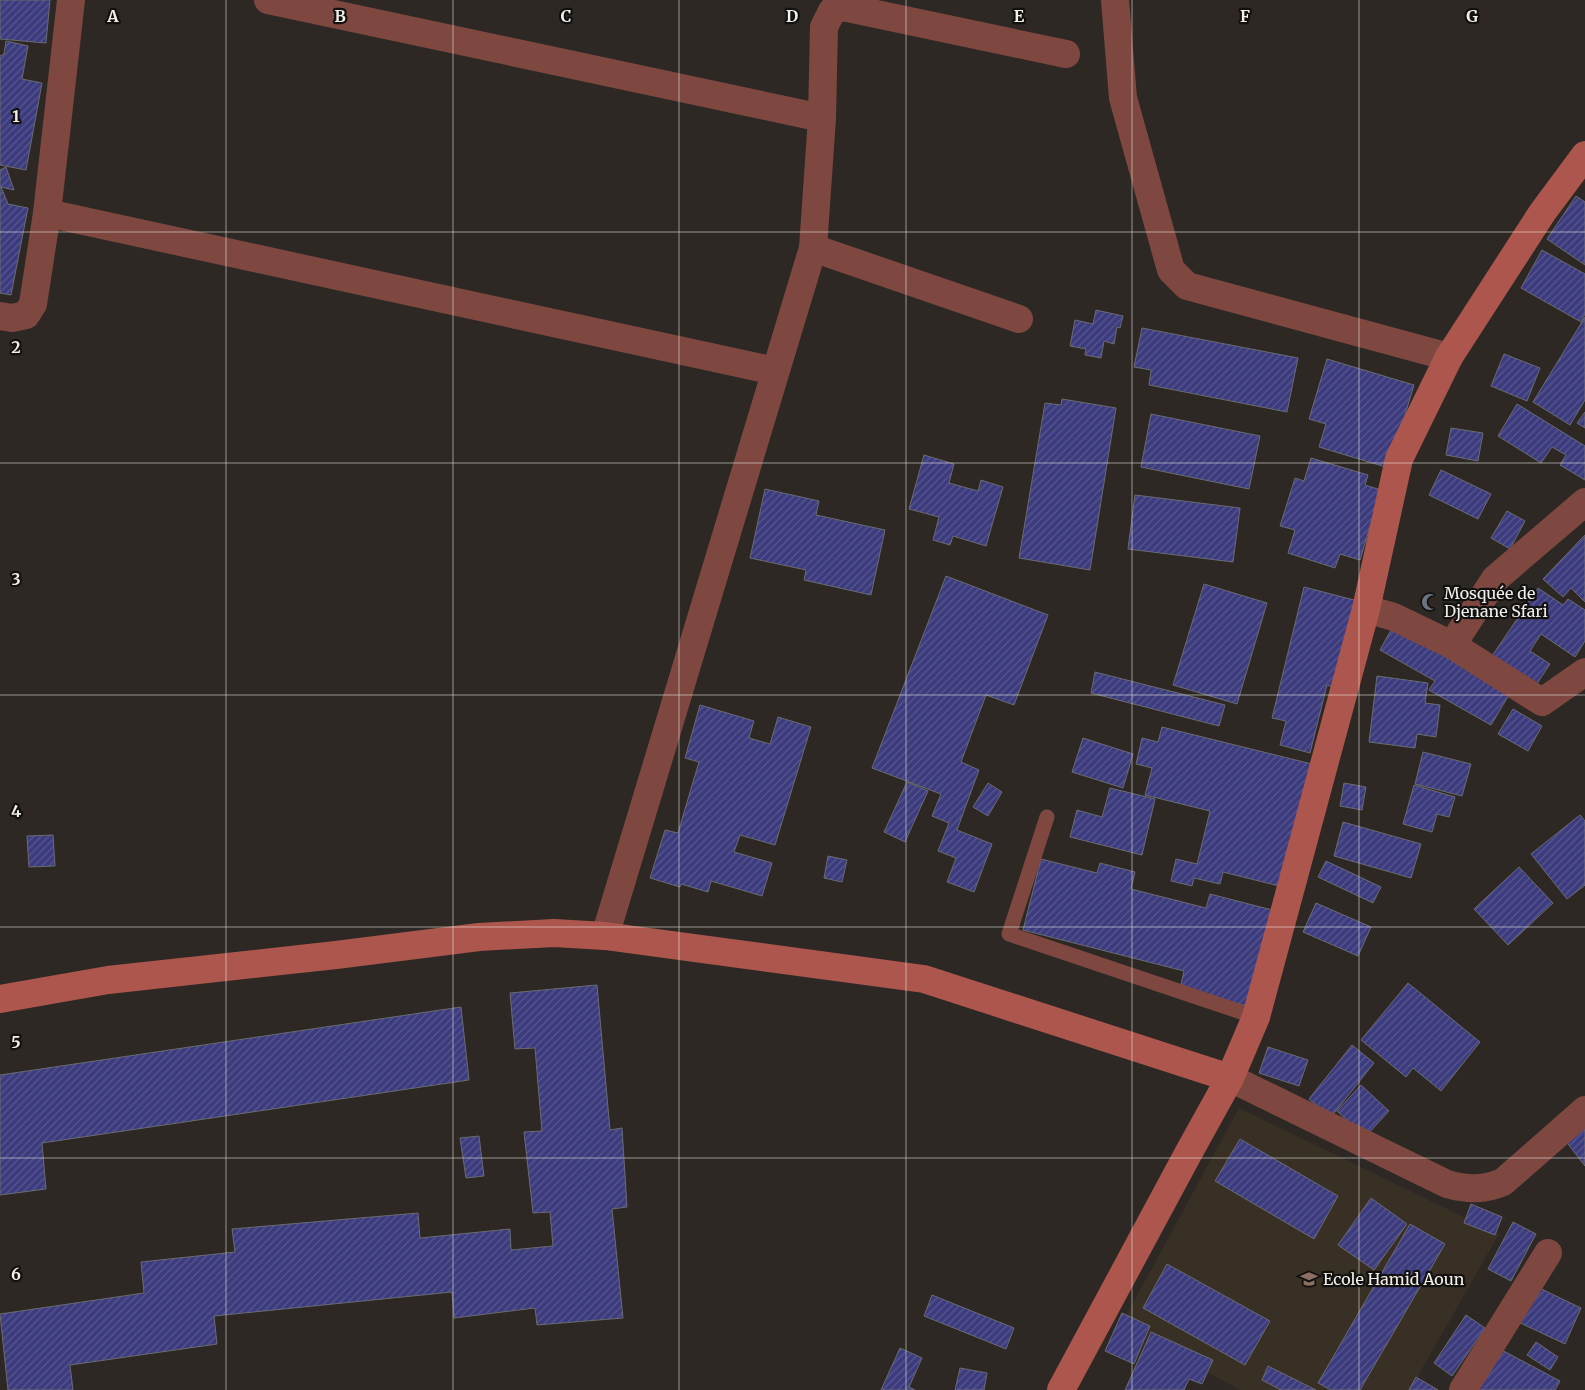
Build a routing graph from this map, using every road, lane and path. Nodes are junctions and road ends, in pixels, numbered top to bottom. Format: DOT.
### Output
graph roads {
  1 [pos="71,0"];
  2 [pos="1115,0"];
  3 [pos="275,1"];
  4 [pos="1066,54"];
  5 [pos="822,118"];
  6 [pos="1585,155"];
  7 [pos="47,213"];
  8 [pos="813,248"];
  9 [pos="0,316"];
  10 [pos="1019,319"];
  11 [pos="1449,357"];
  12 [pos="775,371"];
  13 [pos="1585,502"];
  14 [pos="1366,609"];
  15 [pos="1452,645"];
  16 [pos="1585,672"];
  17 [pos="1047,817"];
  18 [pos="605,936"];
  19 [pos="0,1000"];
  20 [pos="1256,1017"];
  21 [pos="1230,1078"];
  22 [pos="1585,1110"];
  23 [pos="1548,1253"];
  24 [pos="1061,1390"];
  25 [pos="1463,1390"];
  1 -- 7 [label="street"];
  2 -- 11 [label="street"];
  3 -- 5 [label="street"];
  4 -- 5 [label="street"];
  5 -- 8 [label="street"];
  6 -- 11 [label="street"];
  7 -- 9 [label="street"];
  7 -- 12 [label="street"];
  8 -- 10 [label="street"];
  8 -- 12 [label="street"];
  11 -- 14 [label="street"];
  12 -- 18 [label="street"];
  13 -- 15 [label="street"];
  14 -- 15 [label="street"];
  14 -- 20 [label="street"];
  15 -- 16 [label="street"];
  17 -- 20 [label="lane"];
  18 -- 19 [label="street"];
  18 -- 21 [label="street"];
  20 -- 21 [label="street"];
  21 -- 22 [label="street"];
  21 -- 24 [label="street"];
  23 -- 25 [label="street"];
}
